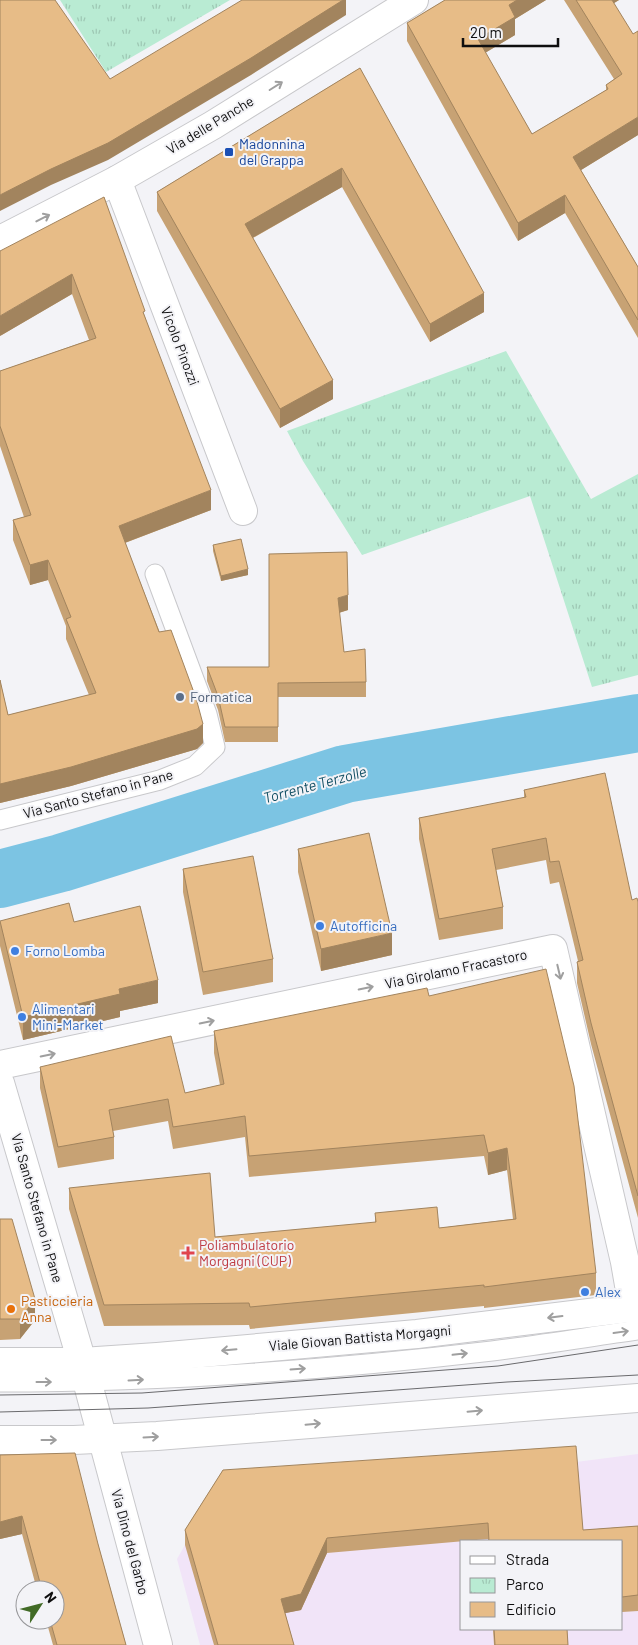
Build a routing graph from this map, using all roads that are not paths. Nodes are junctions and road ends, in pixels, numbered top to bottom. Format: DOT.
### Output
graph roads {
  1 [pos="414,0"];
  2 [pos="117,180"];
  3 [pos="0,240"];
  4 [pos="243,511"];
  5 [pos="155,574"];
  6 [pos="0,820"];
  7 [pos="0,1065"];
  8 [pos="0,1083"];
  9 [pos="636,1315"];
  10 [pos="0,1362"];
  11 [pos="85,1372"];
  12 [pos="0,1382"];
  13 [pos="638,1398"];
  14 [pos="102,1439"];
  15 [pos="0,1440"];
  16 [pos="158,1645"];
  2 -- 1 [label="street, Via delle Panche, one-way"];
  3 -- 2 [label="street, Via delle Panche, one-way"];
  2 -- 4 [label="street, Vicolo Pinozzi"];
  5 -- 6 [label="lane, Via Santo Stefano in Pane"];
  7 -- 9 [label="street, Via Girolamo Fracastoro, one-way"];
  8 -- 11 [label="street, Via Santo Stefano in Pane"];
  9 -- 11 [label="street, Viale Giovan Battista Morgagni"];
  10 -- 11 [label="street, Viale Giovan Battista Morgagni"];
  12 -- 11 [label="lane, Viale Giovan Battista Morgagni, one-way"];
  11 -- 14 [label="street"];
  14 -- 13 [label="street, one-way"];
  15 -- 14 [label="street, one-way"];
  14 -- 16 [label="street, Via Dino del Garbo"];
}
